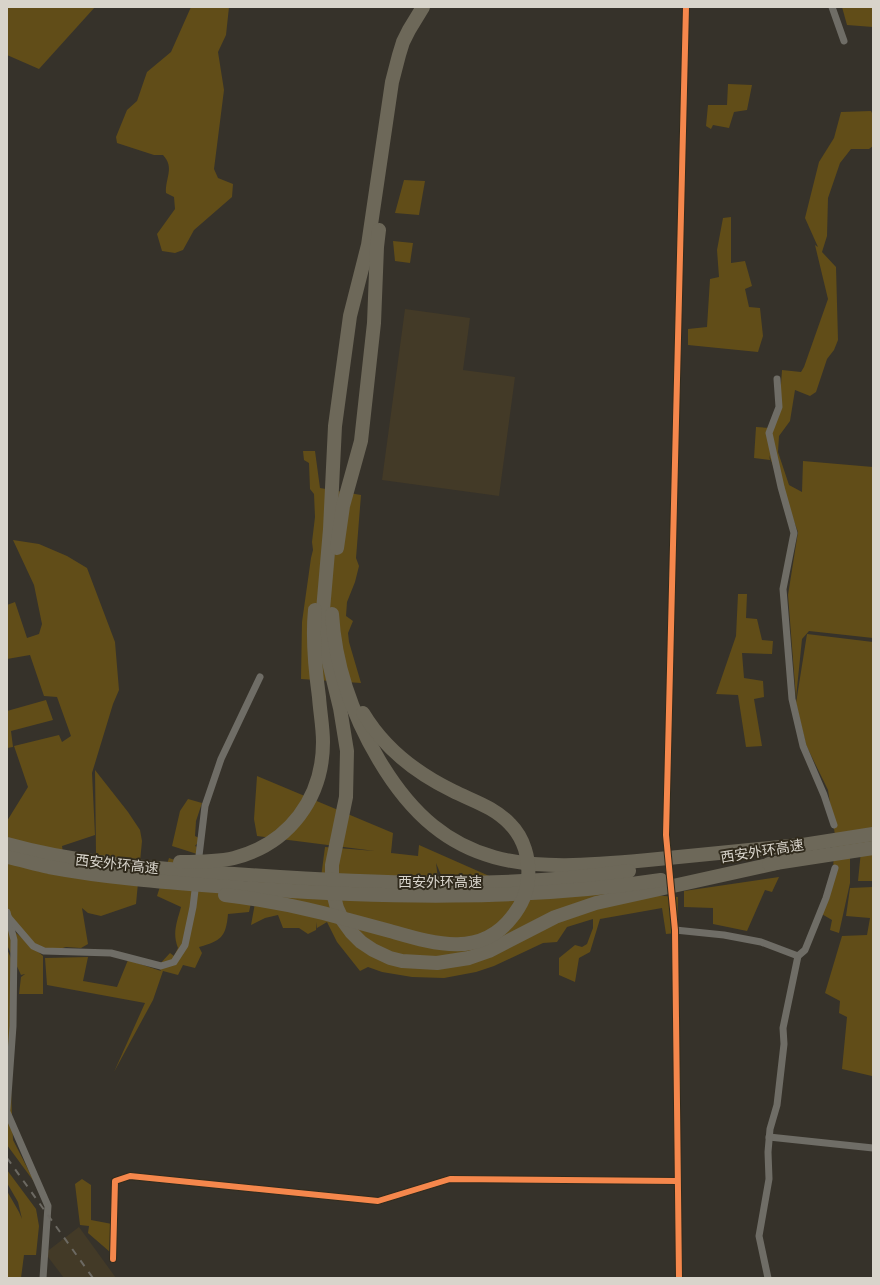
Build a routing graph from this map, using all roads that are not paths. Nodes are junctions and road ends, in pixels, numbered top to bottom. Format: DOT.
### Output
graph roads {
  1 [pos="423,7"];
  2 [pos="433,7"];
  3 [pos="686,7"];
  4 [pos="832,7"];
  5 [pos="844,40"];
  6 [pos="777,379"];
  7 [pos="330,529"];
  8 [pos="340,665"];
  9 [pos="260,677"];
  10 [pos="834,825"];
  11 [pos="873,834"];
  12 [pos="7,844"];
  13 [pos="800,845"];
  14 [pos="873,848"];
  15 [pos="40,853"];
  16 [pos="7,857"];
  17 [pos="776,862"];
  18 [pos="47,867"];
  19 [pos="835,868"];
  20 [pos="8,915"];
  21 [pos="675,930"];
  22 [pos="798,956"];
  23 [pos="7,1110"];
  24 [pos="769,1137"];
  25 [pos="873,1148"];
  26 [pos="677,1181"];
  27 [pos="113,1259"];
  28 [pos="42,1278"];
  29 [pos="679,1278"];
  30 [pos="768,1278"];
  1 -- 7 [label="highway"];
  2 -- 8 [label="highway"];
  3 -- 21 [label="street"];
  4 -- 5 [label="street"];
  6 -- 10 [label="street"];
  7 -- 15 [label="highway"];
  7 -- 17 [label="highway"];
  8 -- 13 [label="highway"];
  8 -- 18 [label="highway"];
  9 -- 20 [label="street"];
  11 -- 13 [label="highway, 西安外环高速"];
  12 -- 15 [label="highway, 西安外环高速"];
  13 -- 15 [label="highway, 西安外环高速"];
  14 -- 17 [label="highway, 西安外环高速"];
  16 -- 18 [label="highway, 西安外环高速"];
  17 -- 18 [label="highway, 西安外环高速"];
  19 -- 22 [label="street"];
  20 -- 23 [label="street"];
  21 -- 22 [label="street"];
  21 -- 26 [label="street"];
  22 -- 24 [label="street"];
  23 -- 28 [label="street"];
  24 -- 25 [label="street"];
  24 -- 30 [label="street"];
  26 -- 27 [label="street"];
  26 -- 29 [label="street"];
}
